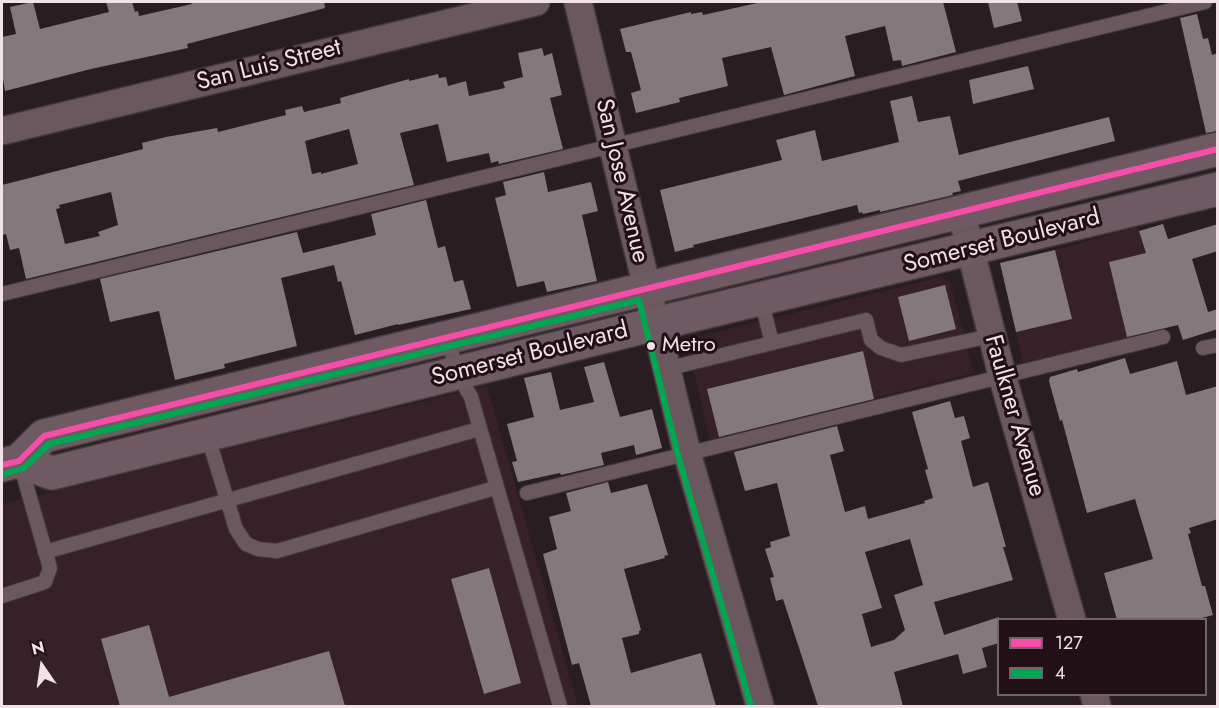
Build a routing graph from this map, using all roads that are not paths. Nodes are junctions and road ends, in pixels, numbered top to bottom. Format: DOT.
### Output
graph roads {
  1 [pos="536,2"];
  2 [pos="578,2"];
  3 [pos="1205,2"];
  4 [pos="2,131"];
  5 [pos="612,145"];
  6 [pos="1218,149"];
  7 [pos="1218,189"];
  8 [pos="962,212"];
  9 [pos="971,249"];
  10 [pos="646,289"];
  11 [pos="2,294"];
  12 [pos="761,299"];
  13 [pos="655,324"];
  14 [pos="991,336"];
  15 [pos="1163,337"];
  16 [pos="448,338"];
  17 [pos="772,344"];
  18 [pos="1218,345"];
  19 [pos="1203,348"];
  20 [pos="666,369"];
  21 [pos="457,373"];
  22 [pos="1002,375"];
  23 [pos="479,429"];
  24 [pos="207,434"];
  25 [pos="687,453"];
  26 [pos="10,463"];
  27 [pos="495,488"];
  28 [pos="527,494"];
  29 [pos="227,502"];
  30 [pos="45,552"];
  31 [pos="2,596"];
  32 [pos="1071,618"];
  33 [pos="560,706"];
  34 [pos="760,706"];
  1 -- 4 [label="street, San Luis Street"];
  2 -- 5 [label="street, San Jose Avenue"];
  3 -- 5 [label="lane"];
  5 -- 10 [label="street, San Jose Avenue"];
  5 -- 11 [label="lane"];
  6 -- 8 [label="main road, Somerset Boulevard"];
  7 -- 9 [label="main road, Somerset Boulevard"];
  8 -- 9 [label="street, Faulkner Avenue"];
  8 -- 10 [label="main road, Somerset Boulevard"];
  9 -- 12 [label="main road, Somerset Boulevard"];
  9 -- 14 [label="street, Faulkner Avenue"];
  10 -- 13 [label="street, San Jose Avenue"];
  10 -- 16 [label="main road, Somerset Boulevard"];
  12 -- 13 [label="main road, Somerset Boulevard"];
  12 -- 17 [label="lane"];
  13 -- 20 [label="street, San Jose Avenue"];
  13 -- 21 [label="main road, Somerset Boulevard"];
  14 -- 17 [label="lane"];
  14 -- 22 [label="street, Faulkner Avenue"];
  15 -- 22 [label="lane"];
  16 -- 21 [label="lane"];
  16 -- 26 [label="main road, Somerset Boulevard"];
  17 -- 20 [label="lane"];
  18 -- 19 [label="lane"];
  20 -- 25 [label="street, San Jose Avenue"];
  21 -- 23 [label="lane"];
  21 -- 24 [label="main road, Somerset Boulevard"];
  22 -- 25 [label="lane"];
  22 -- 32 [label="street, Faulkner Avenue"];
  23 -- 27 [label="lane"];
  23 -- 29 [label="lane"];
  24 -- 26 [label="main road, Somerset Boulevard"];
  24 -- 29 [label="lane"];
  25 -- 28 [label="lane"];
  25 -- 34 [label="street, San Jose Avenue"];
  26 -- 30 [label="lane"];
  27 -- 29 [label="lane"];
  27 -- 33 [label="lane"];
  29 -- 30 [label="lane"];
  30 -- 31 [label="lane"];
}
